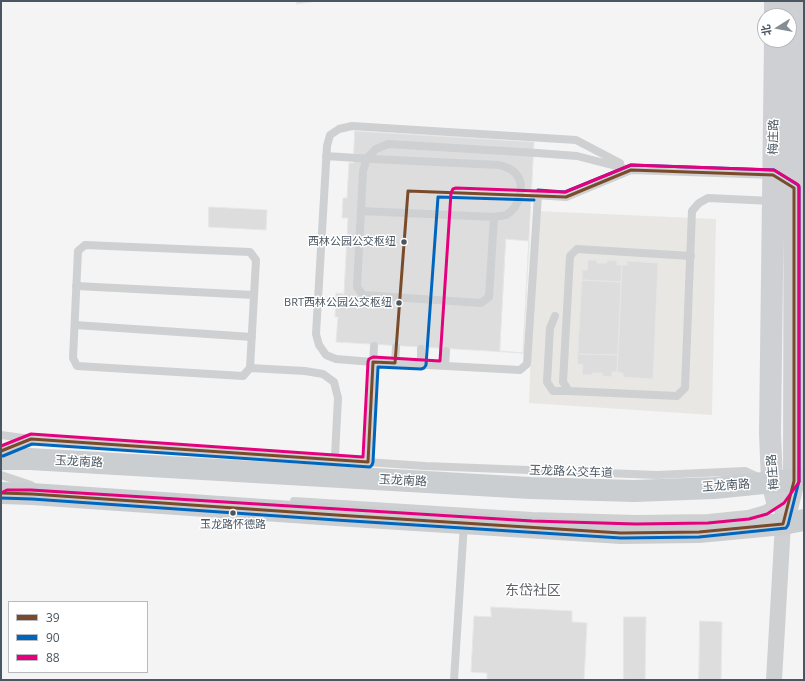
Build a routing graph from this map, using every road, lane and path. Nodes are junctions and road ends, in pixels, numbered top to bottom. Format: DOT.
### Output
graph roads {
  1 [pos="795,1"];
  2 [pos="775,48"];
  3 [pos="326,156"];
  4 [pos="631,170"];
  5 [pos="773,175"];
  6 [pos="794,188"];
  7 [pos="773,201"];
  8 [pos="361,211"];
  9 [pos="494,217"];
  10 [pos="691,256"];
  11 [pos="76,286"];
  12 [pos="254,295"];
  13 [pos="555,316"];
  14 [pos="75,325"];
  15 [pos="252,336"];
  16 [pos="374,346"];
  17 [pos="396,347"];
  18 [pos="421,350"];
  19 [pos="446,351"];
  20 [pos="373,362"];
  21 [pos="395,363"];
  22 [pos="421,364"];
  23 [pos="445,366"];
  24 [pos="250,368"];
  25 [pos="569,391"];
  26 [pos="1,435"];
  27 [pos="31,439"];
  28 [pos="1,451"];
  29 [pos="1,459"];
  30 [pos="368,462"];
  31 [pos="334,468"];
  32 [pos="1,475"];
  33 [pos="799,480"];
  34 [pos="31,485"];
  35 [pos="1,487"];
  36 [pos="1,493"];
  37 [pos="774,493"];
  38 [pos="804,520"];
  39 [pos="464,523"];
  40 [pos="782,524"];
  41 [pos="454,680"];
  42 [pos="774,680"];
  1 -- 6 [label="main road, 梅庄路"];
  2 -- 5 [label="main road, 梅庄路"];
  3 -- 4 [label="lane"];
  3 -- 9 [label="lane, bridge"];
  3 -- 20 [label="lane"];
  4 -- 5 [label="lane"];
  4 -- 8 [label="lane, bridge"];
  4 -- 23 [label="lane"];
  5 -- 6 [label="lane"];
  5 -- 7 [label="main road, 梅庄路"];
  6 -- 7 [label="lane"];
  6 -- 33 [label="main road, 梅庄路"];
  7 -- 10 [label="lane"];
  7 -- 37 [label="main road, 梅庄路"];
  8 -- 9 [label="lane, bridge"];
  8 -- 9 [label="lane, bridge"];
  10 -- 25 [label="lane"];
  10 -- 25 [label="lane"];
  11 -- 12 [label="lane"];
  11 -- 12 [label="lane"];
  11 -- 14 [label="lane"];
  12 -- 15 [label="lane"];
  13 -- 25 [label="lane"];
  14 -- 15 [label="lane"];
  14 -- 24 [label="lane"];
  15 -- 24 [label="lane"];
  16 -- 20 [label="lane"];
  17 -- 21 [label="lane"];
  18 -- 22 [label="lane"];
  19 -- 23 [label="lane"];
  20 -- 21 [label="lane"];
  20 -- 30 [label="lane"];
  21 -- 22 [label="lane"];
  22 -- 23 [label="lane"];
  24 -- 31 [label="lane"];
  26 -- 27 [label="lane, 玉龙路公交车道"];
  27 -- 28 [label="lane"];
  27 -- 31 [label="lane, 玉龙路公交车道"];
  29 -- 31 [label="main road, 玉龙南路"];
  30 -- 31 [label="lane"];
  30 -- 31 [label="lane, 玉龙路公交车道"];
  30 -- 37 [label="lane, 玉龙路公交车道"];
  31 -- 37 [label="main road, 玉龙南路"];
  32 -- 34 [label="lane"];
  33 -- 37 [label="main road, 玉龙南路"];
  33 -- 40 [label="main road, 梅庄路"];
  34 -- 35 [label="lane"];
  34 -- 37 [label="lane"];
  36 -- 39 [label="main road"];
  37 -- 40 [label="main road, 梅庄路"];
  38 -- 40 [label="main road"];
  39 -- 40 [label="main road"];
  39 -- 41 [label="lane"];
  40 -- 42 [label="street"];
}
